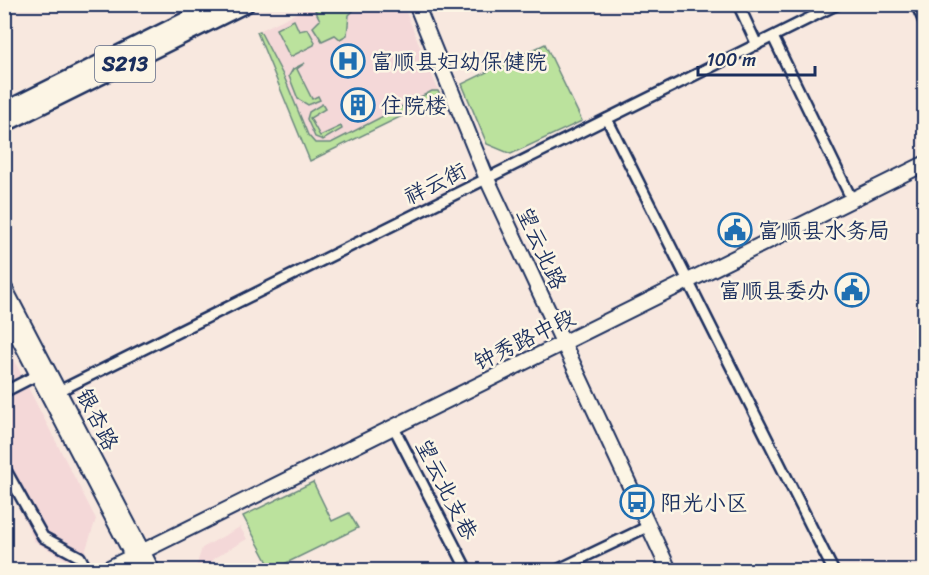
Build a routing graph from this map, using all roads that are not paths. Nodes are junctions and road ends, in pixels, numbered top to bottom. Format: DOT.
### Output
graph roads {
  1 [pos="219,4"];
  2 [pos="246,4"];
  3 [pos="416,4"];
  4 [pos="738,4"];
  5 [pos="838,4"];
  6 [pos="916,4"];
  7 [pos="924,22"];
  8 [pos="773,37"];
  9 [pos="757,45"];
  10 [pos="4,111"];
  11 [pos="607,119"];
  12 [pos="4,124"];
  13 [pos="924,164"];
  14 [pos="487,179"];
  15 [pos="852,200"];
  16 [pos="688,282"];
  17 [pos="4,287"];
  18 [pos="4,310"];
  19 [pos="564,344"];
  20 [pos="39,374"];
  21 [pos="4,392"];
  22 [pos="55,393"];
  23 [pos="393,426"];
  24 [pos="4,467"];
  25 [pos="648,526"];
  26 [pos="137,554"];
  27 [pos="87,570"];
  28 [pos="105,570"];
  29 [pos="140,570"];
  30 [pos="152,570"];
  31 [pos="467,570"];
  32 [pos="557,570"];
  33 [pos="669,570"];
  34 [pos="833,570"];
  1 -- 10 [label="main road, S213"];
  2 -- 12 [label="main road, S213"];
  3 -- 14 [label="street, 望云北路"];
  4 -- 9 [label="street"];
  5 -- 8 [label="street, 祥云街"];
  6 -- 7 [label="street"];
  8 -- 9 [label="street, 祥云街"];
  8 -- 15 [label="street"];
  9 -- 11 [label="street, 祥云街"];
  11 -- 14 [label="street, 祥云街"];
  11 -- 16 [label="street"];
  13 -- 15 [label="street, 钟秀路中段"];
  14 -- 19 [label="street, 望云北路"];
  14 -- 22 [label="street, 祥云街"];
  15 -- 16 [label="street, 钟秀路中段"];
  16 -- 19 [label="street, 钟秀路中段"];
  16 -- 34 [label="street"];
  17 -- 22 [label="street, 银杏路"];
  18 -- 20 [label="street, 银杏路"];
  19 -- 23 [label="street, 钟秀路中段"];
  19 -- 25 [label="street, 望云北路"];
  20 -- 21 [label="street"];
  20 -- 22 [label="street, 银杏路"];
  22 -- 26 [label="street, 银杏路"];
  23 -- 26 [label="street, 钟秀路中段"];
  23 -- 31 [label="street, 望云北支巷"];
  24 -- 27 [label="street"];
  25 -- 32 [label="street"];
  25 -- 33 [label="street, 望云北路"];
  26 -- 28 [label="street, 钟秀路中段"];
  26 -- 29 [label="street, 银杏路"];
  26 -- 30 [label="street, 银杏路"];
}
